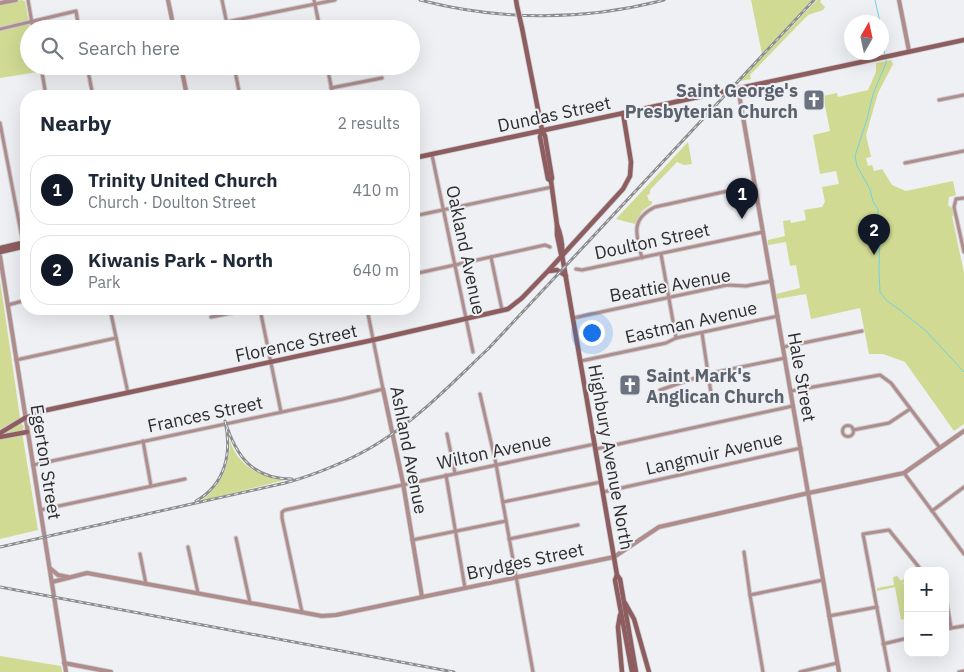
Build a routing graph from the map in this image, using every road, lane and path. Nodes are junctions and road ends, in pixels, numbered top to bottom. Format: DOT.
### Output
graph roads {
  1 [pos="16,0"];
  2 [pos="28,0"];
  3 [pos="168,0"];
  4 [pos="222,0"];
  5 [pos="336,0"];
  6 [pos="516,0"];
  7 [pos="899,0"];
  8 [pos="314,2"];
  9 [pos="0,3"];
  10 [pos="32,20"];
  11 [pos="36,20"];
  12 [pos="78,20"];
  13 [pos="172,20"];
  14 [pos="226,20"];
  15 [pos="235,20"];
  16 [pos="318,20"];
  17 [pos="20,24"];
  18 [pos="0,29"];
  19 [pos="964,40"];
  20 [pos="910,51"];
  21 [pos="42,75"];
  22 [pos="89,75"];
  23 [pos="183,75"];
  24 [pos="236,75"];
  25 [pos="329,75"];
  26 [pos="382,78"];
  27 [pos="332,88"];
  28 [pos="738,88"];
  29 [pos="45,90"];
  30 [pos="92,90"];
  31 [pos="186,90"];
  32 [pos="239,90"];
  33 [pos="964,95"];
  34 [pos="939,100"];
  35 [pos="623,113"];
  36 [pos="0,123"];
  37 [pos="542,130"];
  38 [pos="964,151"];
  39 [pos="432,155"];
  40 [pos="420,157"];
  41 [pos="905,163"];
  42 [pos="551,184"];
  43 [pos="755,185"];
  44 [pos="964,198"];
  45 [pos="443,209"];
  46 [pos="420,215"];
  47 [pos="20,220"];
  48 [pos="763,232"];
  49 [pos="20,245"];
  50 [pos="20,246"];
  51 [pos="550,247"];
  52 [pos="0,248"];
  53 [pos="0,252"];
  54 [pos="964,252"];
  55 [pos="661,254"];
  56 [pos="562,255"];
  57 [pos="0,256"];
  58 [pos="491,257"];
  59 [pos="642,258"];
  60 [pos="455,265"];
  61 [pos="576,269"];
  62 [pos="548,271"];
  63 [pos="420,273"];
  64 [pos="566,276"];
  65 [pos="772,281"];
  66 [pos="669,298"];
  67 [pos="20,301"];
  68 [pos="8,304"];
  69 [pos="502,311"];
  70 [pos="111,315"];
  71 [pos="221,315"];
  72 [pos="261,315"];
  73 [pos="368,315"];
  74 [pos="778,316"];
  75 [pos="211,317"];
  76 [pos="573,318"];
  77 [pos="466,319"];
  78 [pos="862,331"];
  79 [pos="702,333"];
  80 [pos="116,338"];
  81 [pos="676,338"];
  82 [pos="373,340"];
  83 [pos="783,347"];
  84 [pos="473,352"];
  85 [pos="785,358"];
  86 [pos="16,360"];
  87 [pos="271,362"];
  88 [pos="581,362"];
  89 [pos="707,374"];
  90 [pos="383,389"];
  91 [pos="660,390"];
  92 [pos="791,391"];
  93 [pos="128,393"];
  94 [pos="480,394"];
  95 [pos="712,400"];
  96 [pos="793,406"];
  97 [pos="910,409"];
  98 [pos="281,412"];
  99 [pos="25,418"];
  100 [pos="853,430"];
  101 [pos="964,431"];
  102 [pos="28,432"];
  103 [pos="0,433"];
  104 [pos="448,434"];
  105 [pos="0,438"];
  106 [pos="143,441"];
  107 [pos="595,446"];
  108 [pos="801,448"];
  109 [pos="940,449"];
  110 [pos="496,464"];
  111 [pos="33,465"];
  112 [pos="455,473"];
  113 [pos="904,473"];
  114 [pos="446,474"];
  115 [pos="185,479"];
  116 [pos="601,482"];
  117 [pos="403,484"];
  118 [pos="151,486"];
  119 [pos="964,487"];
  120 [pos="603,492"];
  121 [pos="808,493"];
  122 [pos="503,502"];
  123 [pos="40,510"];
  124 [pos="932,511"];
  125 [pos="506,521"];
  126 [pos="578,525"];
  127 [pos="456,532"];
  128 [pos="236,538"];
  129 [pos="509,539"];
  130 [pos="412,540"];
  131 [pos="188,547"];
  132 [pos="744,552"];
  133 [pos="140,554"];
  134 [pos="964,554"];
  135 [pos="614,557"];
  136 [pos="49,567"];
  137 [pos="919,567"];
  138 [pos="617,575"];
  139 [pos="516,577"];
  140 [pos="70,578"];
  141 [pos="823,580"];
  142 [pos="52,582"];
  143 [pos="146,584"];
  144 [pos="465,588"];
  145 [pos="198,593"];
  146 [pos="750,596"];
  147 [pos="422,597"];
  148 [pos="623,600"];
  149 [pos="250,603"];
  150 [pos="877,607"];
  151 [pos="620,608"];
  152 [pos="302,612"];
  153 [pos="949,612"];
  154 [pos="829,616"];
  155 [pos="964,626"];
  156 [pos="949,628"];
  157 [pos="952,628"];
  158 [pos="904,639"];
  159 [pos="883,644"];
  160 [pos="64,663"];
  161 [pos="837,663"];
  162 [pos="964,671"];
  163 [pos="66,672"];
  164 [pos="111,672"];
  165 [pos="533,672"];
  166 [pos="622,672"];
  167 [pos="632,672"];
  168 [pos="636,672"];
  169 [pos="649,672"];
  170 [pos="763,672"];
  171 [pos="800,672"];
  172 [pos="839,672"];
  173 [pos="889,672"];
  174 [pos="959,672"];
  1 -- 9 [label="street"];
  2 -- 10 [label="street"];
  3 -- 13 [label="street"];
  4 -- 14 [label="street"];
  5 -- 8 [label="street"];
  6 -- 37 [label="main road, Highbury Avenue North, bridge"];
  7 -- 20 [label="street"];
  8 -- 15 [label="street"];
  8 -- 16 [label="street"];
  11 -- 12 [label="street"];
  17 -- 18 [label="street"];
  19 -- 20 [label="main road, Dundas Street"];
  20 -- 28 [label="main road, Dundas Street"];
  21 -- 29 [label="street"];
  22 -- 30 [label="street"];
  23 -- 31 [label="street"];
  24 -- 32 [label="street"];
  25 -- 27 [label="street"];
  26 -- 27 [label="street"];
  28 -- 35 [label="main road, Dundas Street"];
  28 -- 43 [label="street, Hale Street"];
  33 -- 34 [label="street"];
  35 -- 37 [label="main road, Dundas Street"];
  35 -- 56 [label="main road, Florence Street"];
  36 -- 47 [label="street"];
  37 -- 39 [label="main road, Dundas Street"];
  37 -- 42 [label="main road, Highbury Avenue North"];
  38 -- 41 [label="street"];
  39 -- 40 [label="main road, Dundas Street"];
  39 -- 45 [label="street, Oakland Avenue"];
  42 -- 45 [label="street"];
  42 -- 56 [label="main road, Highbury Avenue North"];
  43 -- 48 [label="street, Hale Street"];
  43 -- 59 [label="street"];
  44 -- 54 [label="street"];
  45 -- 46 [label="street"];
  45 -- 60 [label="street, Oakland Avenue"];
  48 -- 55 [label="street, Doulton Street"];
  48 -- 65 [label="street, Hale Street"];
  49 -- 52 [label="main road"];
  50 -- 53 [label="main road"];
  51 -- 58 [label="street"];
  55 -- 59 [label="street, Doulton Street"];
  55 -- 66 [label="street"];
  56 -- 62 [label="main road, Florence Street"];
  56 -- 64 [label="main road, Highbury Avenue North"];
  57 -- 68 [label="street, Egerton Street"];
  58 -- 60 [label="street"];
  58 -- 69 [label="street"];
  59 -- 61 [label="street, Doulton Street"];
  60 -- 63 [label="street"];
  60 -- 77 [label="street, Oakland Avenue"];
  62 -- 64 [label="main road"];
  62 -- 69 [label="main road, Florence Street"];
  64 -- 76 [label="main road, Highbury Avenue North"];
  65 -- 66 [label="street, Beattie Avenue"];
  65 -- 74 [label="street, Hale Street"];
  66 -- 76 [label="street, Beattie Avenue"];
  66 -- 81 [label="street"];
  67 -- 68 [label="street"];
  68 -- 86 [label="street, Egerton Street"];
  69 -- 77 [label="main road, Florence Street"];
  70 -- 80 [label="street"];
  71 -- 75 [label="street"];
  72 -- 87 [label="street"];
  73 -- 82 [label="street, Ashland Avenue"];
  74 -- 79 [label="street, Eastman Avenue"];
  74 -- 83 [label="street, Hale Street"];
  76 -- 88 [label="main road, Highbury Avenue North"];
  77 -- 82 [label="main road, Florence Street"];
  77 -- 84 [label="street, Oakland Avenue"];
  78 -- 83 [label="street"];
  79 -- 81 [label="street, Eastman Avenue"];
  79 -- 89 [label="street"];
  80 -- 86 [label="street"];
  80 -- 93 [label="street"];
  81 -- 88 [label="street, Eastman Avenue"];
  82 -- 87 [label="main road, Florence Street"];
  82 -- 90 [label="street, Ashland Avenue"];
  83 -- 85 [label="street, Hale Street"];
  85 -- 89 [label="street"];
  85 -- 92 [label="street, Hale Street"];
  86 -- 99 [label="street, Egerton Street"];
  87 -- 93 [label="main road, Florence Street"];
  87 -- 98 [label="street"];
  88 -- 107 [label="main road, Highbury Avenue North"];
  89 -- 91 [label="street"];
  89 -- 95 [label="street"];
  90 -- 98 [label="street, Frances Street"];
  90 -- 117 [label="street, Ashland Avenue"];
  92 -- 96 [label="street, Hale Street"];
  92 -- 97 [label="street"];
  93 -- 99 [label="main road, Florence Street"];
  94 -- 110 [label="street"];
  96 -- 107 [label="street, Wilton Avenue"];
  96 -- 108 [label="street, Hale Street"];
  97 -- 100 [label="street"];
  97 -- 109 [label="street"];
  98 -- 106 [label="street, Frances Street"];
  99 -- 102 [label="street, Egerton Street"];
  99 -- 103 [label="main road, Florence Street"];
  101 -- 109 [label="street, Brydges Street"];
  102 -- 105 [label="main road"];
  102 -- 111 [label="street, Egerton Street"];
  104 -- 112 [label="street"];
  106 -- 111 [label="street, Frances Street"];
  106 -- 118 [label="street"];
  107 -- 110 [label="street, Wilton Avenue"];
  107 -- 116 [label="main road, Highbury Avenue North"];
  108 -- 120 [label="street, Langmuir Avenue"];
  108 -- 121 [label="street, Hale Street"];
  109 -- 113 [label="street, Brydges Street"];
  110 -- 112 [label="street, Wilton Avenue"];
  110 -- 122 [label="street"];
  111 -- 123 [label="street, Egerton Street"];
  112 -- 114 [label="street, Wilton Avenue"];
  113 -- 121 [label="street, Brydges Street"];
  113 -- 124 [label="street"];
  114 -- 117 [label="street, Wilton Avenue"];
  114 -- 127 [label="street"];
  115 -- 118 [label="street"];
  116 -- 120 [label="main road, Highbury Avenue North"];
  116 -- 122 [label="street"];
  117 -- 130 [label="street, Ashland Avenue"];
  117 -- 152 [label="street, Wilton Avenue"];
  118 -- 123 [label="street"];
  119 -- 124 [label="street"];
  120 -- 135 [label="main road, Highbury Avenue North"];
  121 -- 135 [label="street, Brydges Street"];
  121 -- 141 [label="street, Hale Street"];
  122 -- 125 [label="street"];
  123 -- 136 [label="street, Egerton Street"];
  124 -- 134 [label="street"];
  125 -- 127 [label="street"];
  125 -- 129 [label="street"];
  126 -- 129 [label="street"];
  127 -- 130 [label="street"];
  127 -- 144 [label="street"];
  128 -- 149 [label="street"];
  129 -- 139 [label="street"];
  130 -- 147 [label="street, Ashland Avenue"];
  131 -- 145 [label="street"];
  132 -- 146 [label="street"];
  133 -- 143 [label="street"];
  135 -- 138 [label="main road, Highbury Avenue North"];
  135 -- 139 [label="street, Brydges Street"];
  136 -- 140 [label="street"];
  136 -- 142 [label="street, Egerton Street"];
  137 -- 150 [label="street"];
  138 -- 148 [label="main road, Highbury Avenue North"];
  138 -- 151 [label="main road, Highbury Avenue North"];
  139 -- 144 [label="street, Brydges Street"];
  139 -- 165 [label="street"];
  140 -- 142 [label="street, Brydges Street"];
  140 -- 143 [label="street, Brydges Street"];
  141 -- 146 [label="street"];
  141 -- 154 [label="street, Hale Street"];
  142 -- 160 [label="street, Egerton Street"];
  143 -- 145 [label="street, Brydges Street"];
  144 -- 147 [label="street, Brydges Street"];
  145 -- 149 [label="street, Brydges Street"];
  146 -- 170 [label="street"];
  147 -- 152 [label="street, Brydges Street"];
  148 -- 168 [label="main road, Highbury Avenue North"];
  148 -- 169 [label="main road"];
  149 -- 152 [label="street, Brydges Street"];
  150 -- 154 [label="street"];
  150 -- 159 [label="street"];
  151 -- 166 [label="main road"];
  151 -- 167 [label="main road, Highbury Avenue North"];
  153 -- 157 [label="street"];
  154 -- 161 [label="street, Hale Street"];
  155 -- 157 [label="street"];
  156 -- 157 [label="street"];
  158 -- 159 [label="street"];
  159 -- 173 [label="street"];
  160 -- 163 [label="street, Egerton Street"];
  160 -- 164 [label="street"];
  161 -- 171 [label="street"];
  161 -- 172 [label="street, Hale Street"];
  162 -- 174 [label="street"];
}
